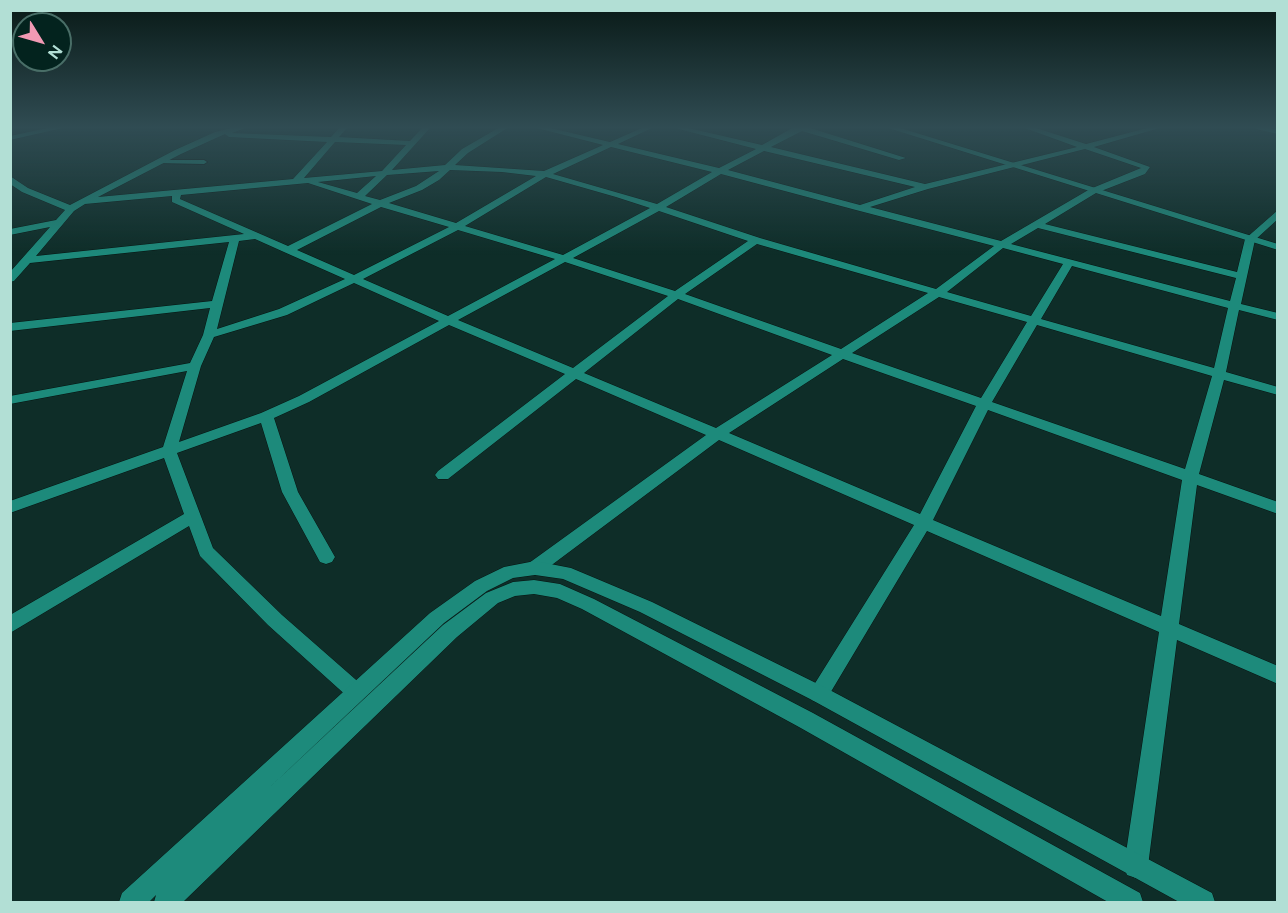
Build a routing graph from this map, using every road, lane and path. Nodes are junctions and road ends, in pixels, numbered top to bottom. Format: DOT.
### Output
graph roads {
  1 [pos="143,170"];
  2 [pos="308,170"];
  3 [pos="386,170"];
  4 [pos="420,170"];
  5 [pos="445,170"];
  6 [pos="507,170"];
  7 [pos="554,170"];
  8 [pos="714,170"];
  9 [pos="723,170"];
  10 [pos="854,170"];
  11 [pos="1000,170"];
  12 [pos="1026,170"];
  13 [pos="1144,170"];
  14 [pos="720,171"];
  15 [pos="383,173"];
  16 [pos="545,174"];
  17 [pos="10,179"];
  18 [pos="299,181"];
  19 [pos="925,187"];
  20 [pos="1093,191"];
  21 [pos="177,192"];
  22 [pos="358,197"];
  23 [pos="83,201"];
  24 [pos="381,203"];
  25 [pos="658,208"];
  26 [pos="859,208"];
  27 [pos="71,209"];
  28 [pos="1278,213"];
  29 [pos="61,222"];
  30 [pos="1035,225"];
  31 [pos="458,226"];
  32 [pos="10,232"];
  33 [pos="256,236"];
  34 [pos="235,238"];
  35 [pos="1250,239"];
  36 [pos="756,240"];
  37 [pos="1000,246"];
  38 [pos="1278,247"];
  39 [pos="288,250"];
  40 [pos="563,258"];
  41 [pos="29,260"];
  42 [pos="1068,264"];
  43 [pos="1241,276"];
  44 [pos="356,278"];
  45 [pos="10,279"];
  46 [pos="940,291"];
  47 [pos="676,295"];
  48 [pos="217,304"];
  49 [pos="1233,306"];
  50 [pos="1278,316"];
  51 [pos="447,320"];
  52 [pos="1034,320"];
  53 [pos="10,327"];
  54 [pos="209,335"];
  55 [pos="845,353"];
  56 [pos="195,366"];
  57 [pos="575,373"];
  58 [pos="1219,374"];
  59 [pos="1278,391"];
  60 [pos="10,400"];
  61 [pos="984,404"];
  62 [pos="266,416"];
  63 [pos="716,435"];
  64 [pos="169,450"];
  65 [pos="443,475"];
  66 [pos="1190,477"];
  67 [pos="10,507"];
  68 [pos="1278,508"];
  69 [pos="193,516"];
  70 [pos="923,524"];
  71 [pos="326,557"];
  72 [pos="535,568"];
  73 [pos="10,625"];
  74 [pos="1168,629"];
  75 [pos="1278,675"];
  76 [pos="356,692"];
  77 [pos="819,694"];
  78 [pos="1136,866"];
  79 [pos="131,903"];
  80 [pos="166,903"];
  81 [pos="1131,903"];
  82 [pos="1203,903"];
  1 -- 23 [label="street"];
  2 -- 18 [label="street"];
  3 -- 15 [label="street"];
  4 -- 15 [label="street"];
  5 -- 24 [label="street"];
  6 -- 16 [label="street"];
  7 -- 16 [label="street"];
  8 -- 14 [label="street"];
  9 -- 14 [label="street"];
  10 -- 19 [label="street"];
  11 -- 19 [label="street"];
  12 -- 20 [label="street"];
  13 -- 20 [label="street"];
  14 -- 25 [label="street"];
  14 -- 26 [label="street"];
  15 -- 18 [label="street"];
  15 -- 22 [label="street"];
  16 -- 25 [label="street"];
  16 -- 31 [label="street"];
  17 -- 27 [label="street"];
  18 -- 21 [label="street"];
  18 -- 22 [label="street"];
  19 -- 26 [label="street"];
  20 -- 30 [label="street"];
  20 -- 35 [label="street"];
  21 -- 23 [label="street"];
  21 -- 33 [label="street"];
  22 -- 24 [label="street"];
  23 -- 27 [label="street"];
  24 -- 31 [label="street"];
  24 -- 39 [label="street"];
  25 -- 36 [label="street"];
  25 -- 40 [label="street"];
  26 -- 37 [label="street"];
  27 -- 29 [label="street"];
  28 -- 35 [label="street"];
  29 -- 32 [label="street"];
  29 -- 41 [label="street"];
  30 -- 37 [label="street"];
  30 -- 43 [label="street"];
  31 -- 40 [label="street"];
  31 -- 44 [label="street"];
  33 -- 34 [label="street"];
  33 -- 39 [label="street"];
  34 -- 41 [label="street"];
  34 -- 48 [label="street"];
  35 -- 38 [label="street"];
  35 -- 43 [label="street"];
  36 -- 46 [label="street"];
  36 -- 47 [label="street"];
  37 -- 42 [label="street"];
  37 -- 46 [label="street"];
  39 -- 44 [label="street"];
  40 -- 47 [label="street"];
  40 -- 51 [label="street"];
  41 -- 45 [label="street"];
  42 -- 49 [label="street"];
  42 -- 52 [label="street"];
  43 -- 49 [label="street"];
  44 -- 51 [label="street"];
  44 -- 54 [label="street"];
  46 -- 52 [label="street"];
  46 -- 55 [label="street"];
  47 -- 55 [label="street"];
  47 -- 57 [label="street"];
  48 -- 53 [label="street"];
  48 -- 54 [label="street"];
  49 -- 50 [label="street"];
  49 -- 58 [label="street"];
  51 -- 57 [label="street"];
  51 -- 62 [label="street"];
  52 -- 58 [label="street"];
  52 -- 61 [label="street"];
  54 -- 56 [label="street"];
  55 -- 61 [label="street"];
  55 -- 63 [label="street"];
  56 -- 60 [label="street"];
  56 -- 64 [label="street"];
  57 -- 63 [label="street"];
  57 -- 65 [label="street"];
  58 -- 59 [label="street"];
  58 -- 66 [label="street"];
  61 -- 66 [label="street"];
  61 -- 70 [label="street"];
  62 -- 64 [label="street"];
  62 -- 71 [label="street"];
  63 -- 70 [label="street"];
  63 -- 72 [label="street"];
  64 -- 67 [label="street"];
  64 -- 69 [label="street"];
  66 -- 68 [label="street"];
  66 -- 74 [label="street"];
  69 -- 73 [label="street"];
  69 -- 76 [label="street"];
  70 -- 74 [label="street"];
  70 -- 77 [label="street"];
  72 -- 76 [label="street"];
  72 -- 77 [label="street"];
  74 -- 75 [label="street"];
  74 -- 78 [label="street"];
  76 -- 79 [label="street"];
  77 -- 78 [label="street"];
  78 -- 82 [label="street"];
  80 -- 81 [label="street"];
}
